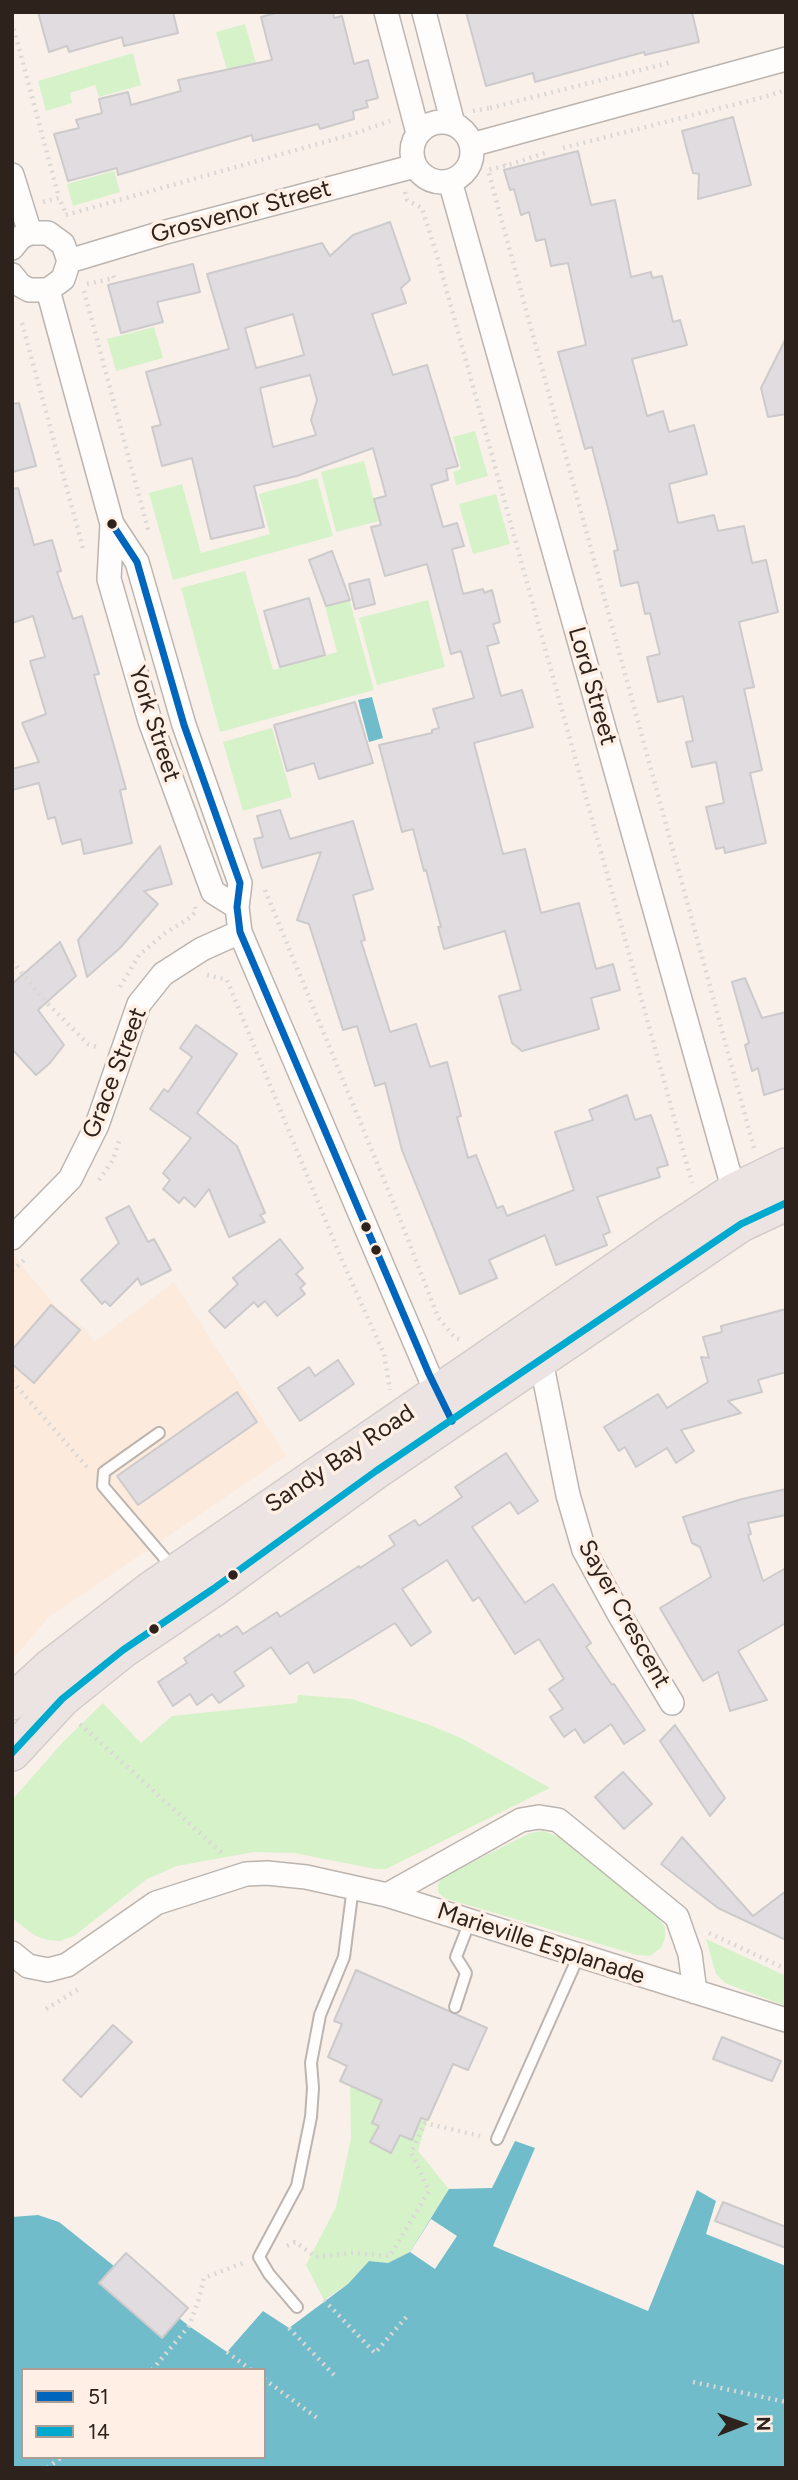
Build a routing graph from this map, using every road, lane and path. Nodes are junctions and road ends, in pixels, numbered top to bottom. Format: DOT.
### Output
graph roads {
  1 [pos="386,12"];
  2 [pos="424,12"];
  3 [pos="12,22"];
  4 [pos="786,60"];
  5 [pos="446,94"];
  6 [pos="410,101"];
  7 [pos="490,108"];
  8 [pos="453,124"];
  9 [pos="418,133"];
  10 [pos="471,145"];
  11 [pos="505,166"];
  12 [pos="408,167"];
  13 [pos="12,175"];
  14 [pos="450,181"];
  15 [pos="59,198"];
  16 [pos="66,215"];
  17 [pos="30,233"];
  18 [pos="12,248"];
  19 [pos="69,261"];
  20 [pos="12,275"];
  21 [pos="48,290"];
  22 [pos="89,310"];
  23 [pos="112,524"];
  24 [pos="152,546"];
  25 [pos="260,878"];
  26 [pos="237,907"];
  27 [pos="196,911"];
  28 [pos="191,917"];
  29 [pos="240,932"];
  30 [pos="12,961"];
  31 [pos="227,980"];
  32 [pos="122,1056"];
  33 [pos="771,1159"];
  34 [pos="692,1186"];
  35 [pos="786,1203"];
  36 [pos="738,1207"];
  37 [pos="12,1238"];
  38 [pos="473,1343"];
  39 [pos="541,1361"];
  40 [pos="12,1381"];
  41 [pos="392,1400"];
  42 [pos="445,1408"];
  43 [pos="159,1433"];
  44 [pos="103,1486"];
  45 [pos="176,1572"];
  46 [pos="12,1702"];
  47 [pos="672,1703"];
  48 [pos="73,1718"];
  49 [pos="12,1753"];
  50 [pos="246,1874"];
  51 [pos="353,1887"];
  52 [pos="387,1895"];
  53 [pos="677,1917"];
  54 [pos="470,1921"];
  55 [pos="12,1953"];
  56 [pos="579,1955"];
  57 [pos="786,1969"];
  58 [pos="82,1986"];
  59 [pos="695,1992"];
  60 [pos="455,2007"];
  61 [pos="47,2009"];
  62 [pos="786,2020"];
  63 [pos="497,2139"];
  64 [pos="259,2258"];
  65 [pos="324,2300"];
  66 [pos="297,2307"];
  67 [pos="409,2314"];
  68 [pos="289,2328"];
  69 [pos="227,2352"];
  70 [pos="154,2368"];
  71 [pos="248,2368"];
  72 [pos="335,2376"];
  73 [pos="266,2380"];
  74 [pos="693,2382"];
  75 [pos="786,2402"];
  76 [pos="317,2418"];
  1 -- 6 [label="street"];
  2 -- 5 [label="street"];
  3 -- 15 [label="path"];
  4 -- 10 [label="street"];
  5 -- 7 [label="path"];
  5 -- 8 [label="street"];
  6 -- 9 [label="street"];
  6 -- 16 [label="path"];
  8 -- 9 [label="street"];
  8 -- 10 [label="street"];
  9 -- 12 [label="street"];
  10 -- 14 [label="street"];
  11 -- 33 [label="path"];
  12 -- 14 [label="street"];
  12 -- 19 [label="street, Grosvenor Street"];
  12 -- 34 [label="path"];
  13 -- 17 [label="street"];
  14 -- 36 [label="street, Lord Street"];
  17 -- 18 [label="street"];
  17 -- 19 [label="street"];
  19 -- 21 [label="street"];
  20 -- 21 [label="street"];
  21 -- 23 [label="street, York Street"];
  22 -- 24 [label="path"];
  23 -- 26 [label="street, York Street"];
  23 -- 26 [label="street, York Street"];
  25 -- 38 [label="path"];
  26 -- 29 [label="street, York Street"];
  27 -- 28 [label="path"];
  29 -- 32 [label="street, Grace Street"];
  29 -- 42 [label="street, York Street"];
  30 -- 32 [label="path"];
  31 -- 41 [label="path"];
  32 -- 37 [label="street, Grace Street"];
  33 -- 36 [label="main road, Sandy Bay Road"];
  35 -- 36 [label="main road, Sandy Bay Road"];
  36 -- 39 [label="main road, Sandy Bay Road"];
  36 -- 42 [label="main road, Sandy Bay Road"];
  39 -- 42 [label="main road, Sandy Bay Road"];
  39 -- 47 [label="street, Sayer Crescent"];
  40 -- 44 [label="path"];
  42 -- 45 [label="main road, Sandy Bay Road"];
  42 -- 49 [label="main road, Sandy Bay Road"];
  43 -- 44 [label="lane"];
  44 -- 45 [label="lane"];
  45 -- 46 [label="main road, Sandy Bay Road"];
  48 -- 50 [label="path"];
  50 -- 51 [label="street, Marieville Esplanade"];
  50 -- 55 [label="street, Marieville Esplanade"];
  51 -- 52 [label="street, Marieville Esplanade"];
  51 -- 64 [label="lane"];
  52 -- 53 [label="street, Marieville Esplanade"];
  52 -- 54 [label="street, Marieville Esplanade"];
  53 -- 57 [label="path"];
  53 -- 59 [label="street"];
  54 -- 56 [label="street, Marieville Esplanade"];
  54 -- 60 [label="lane"];
  56 -- 59 [label="street, Marieville Esplanade"];
  56 -- 63 [label="lane"];
  58 -- 61 [label="path"];
  59 -- 62 [label="street, Marieville Esplanade"];
  63 -- 64 [label="path"];
  64 -- 66 [label="lane"];
  64 -- 70 [label="path"];
  65 -- 67 [label="path"];
  68 -- 72 [label="path"];
  69 -- 71 [label="path"];
  73 -- 76 [label="path"];
  74 -- 75 [label="path"];
}
